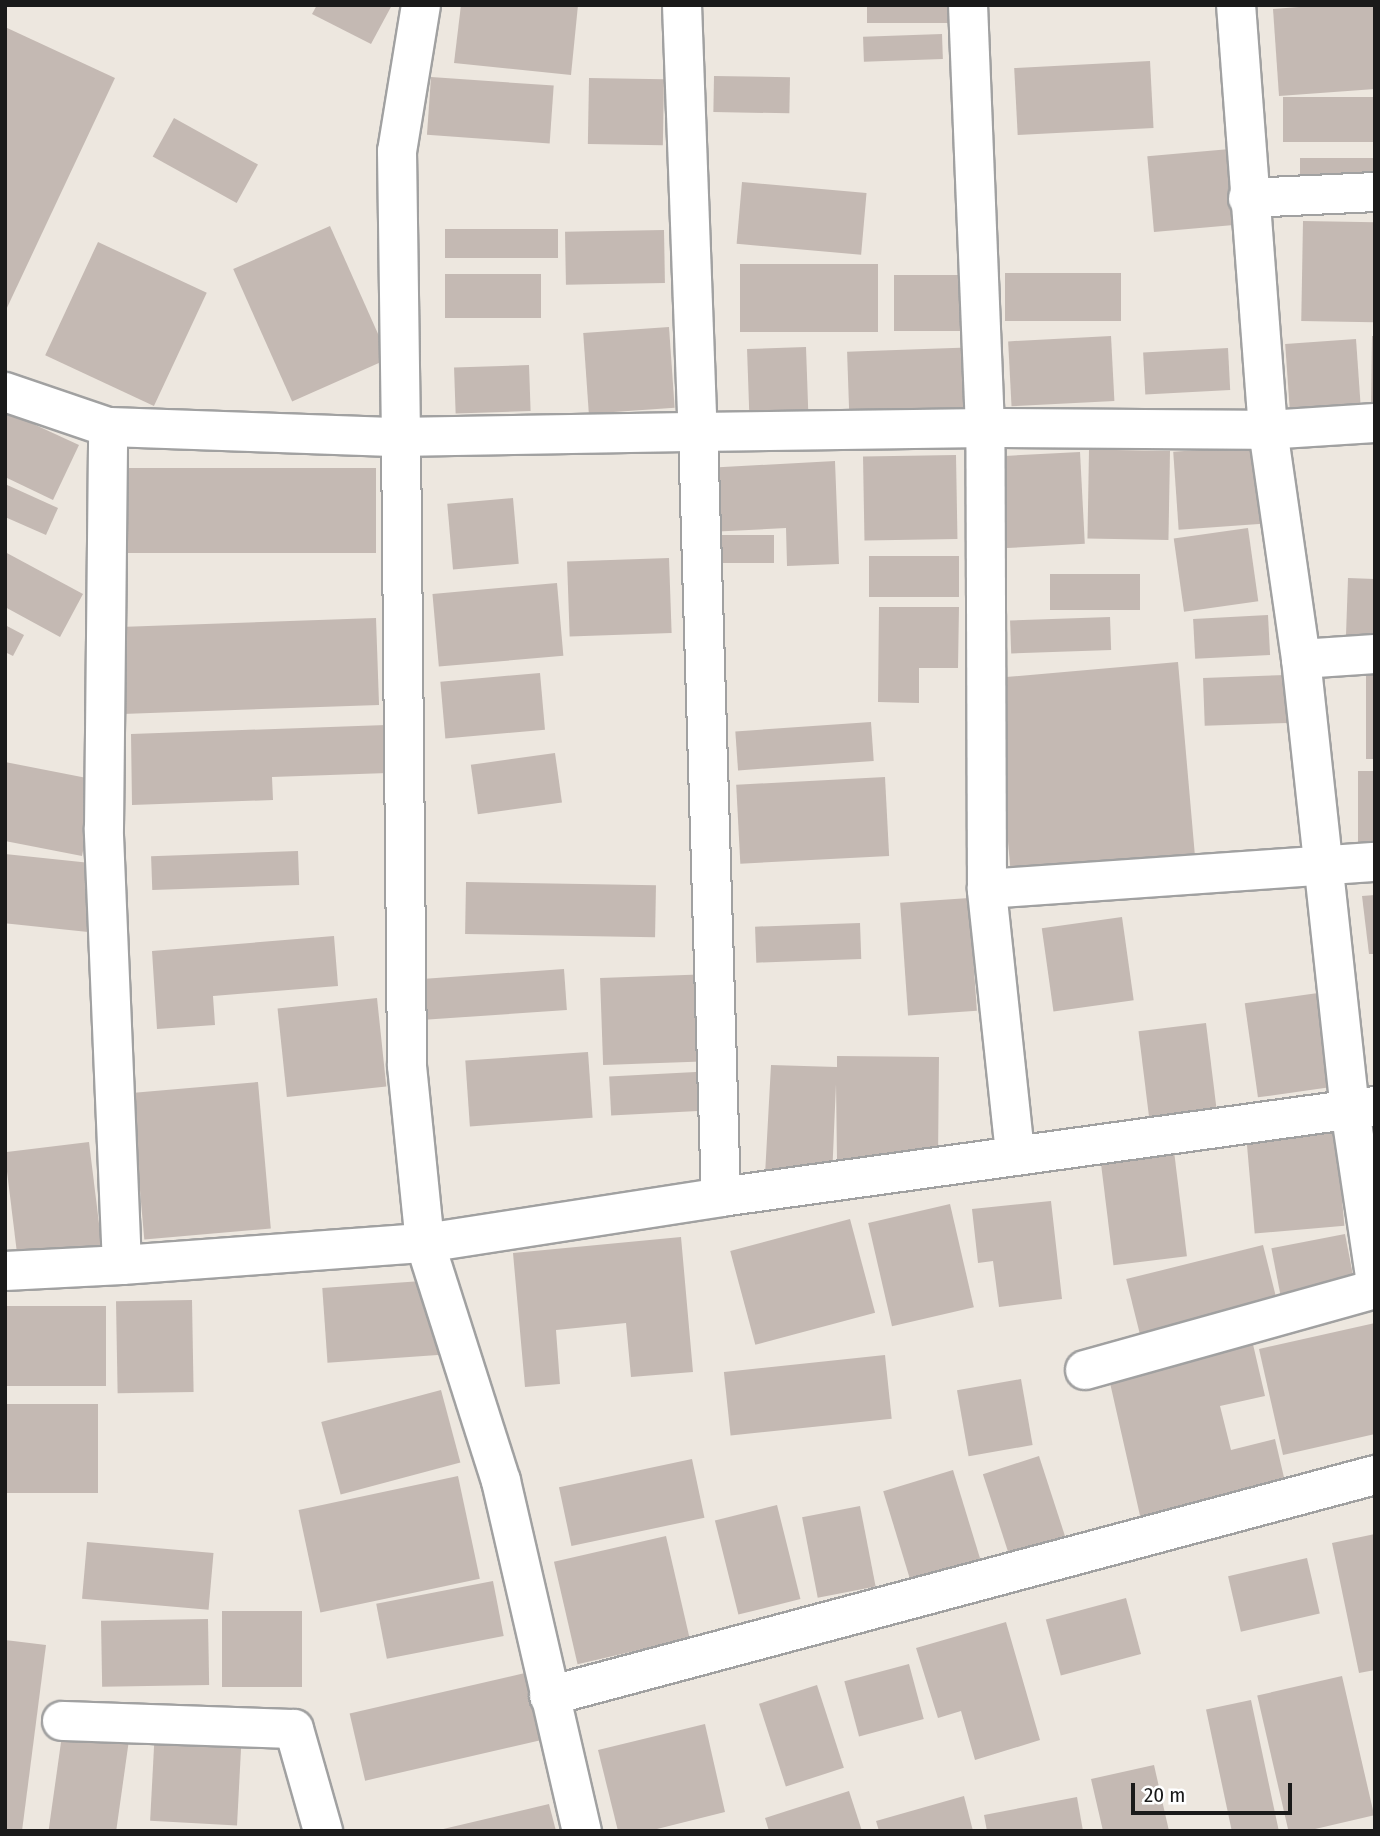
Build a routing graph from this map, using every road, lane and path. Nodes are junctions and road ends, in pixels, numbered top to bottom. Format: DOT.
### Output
graph roads {
  1 [pos="421,5"];
  2 [pos="682,5"];
  3 [pos="968,5"];
  4 [pos="1236,5"];
  5 [pos="1375,192"];
  6 [pos="1248,198"];
  7 [pos="5,392"];
  8 [pos="1375,423"];
  9 [pos="108,427"];
  10 [pos="985,428"];
  11 [pos="1268,430"];
  12 [pos="698,432"];
  13 [pos="401,436"];
  14 [pos="1375,654"];
  15 [pos="1301,659"];
  16 [pos="1375,862"];
  17 [pos="1322,867"];
  18 [pos="987,889"];
  19 [pos="1362,1107"];
  20 [pos="1015,1153"];
  21 [pos="721,1197"];
  22 [pos="425,1242"];
  23 [pos="122,1265"];
  24 [pos="5,1271"];
  25 [pos="1375,1277"];
  26 [pos="1375,1289"];
  27 [pos="1086,1370"];
  28 [pos="1375,1475"];
  29 [pos="550,1696"];
  30 [pos="62,1721"];
  31 [pos="323,1831"];
  32 [pos="582,1831"];
  1 -- 13 [label="street"];
  2 -- 12 [label="street"];
  3 -- 10 [label="street"];
  4 -- 6 [label="street"];
  5 -- 6 [label="street"];
  6 -- 11 [label="street"];
  7 -- 9 [label="street"];
  8 -- 11 [label="street"];
  9 -- 13 [label="street"];
  9 -- 23 [label="street"];
  10 -- 11 [label="street"];
  10 -- 12 [label="street"];
  10 -- 18 [label="street"];
  11 -- 15 [label="street"];
  12 -- 13 [label="street"];
  12 -- 21 [label="street"];
  13 -- 22 [label="street"];
  14 -- 15 [label="street"];
  15 -- 17 [label="street"];
  16 -- 17 [label="street"];
  17 -- 18 [label="street"];
  17 -- 19 [label="street"];
  18 -- 20 [label="street"];
  19 -- 20 [label="street"];
  19 -- 25 [label="street"];
  20 -- 21 [label="street"];
  21 -- 22 [label="street"];
  22 -- 23 [label="street"];
  22 -- 29 [label="street"];
  23 -- 24 [label="street"];
  26 -- 27 [label="street"];
  28 -- 29 [label="street"];
  29 -- 32 [label="street"];
  30 -- 31 [label="street"];
}
